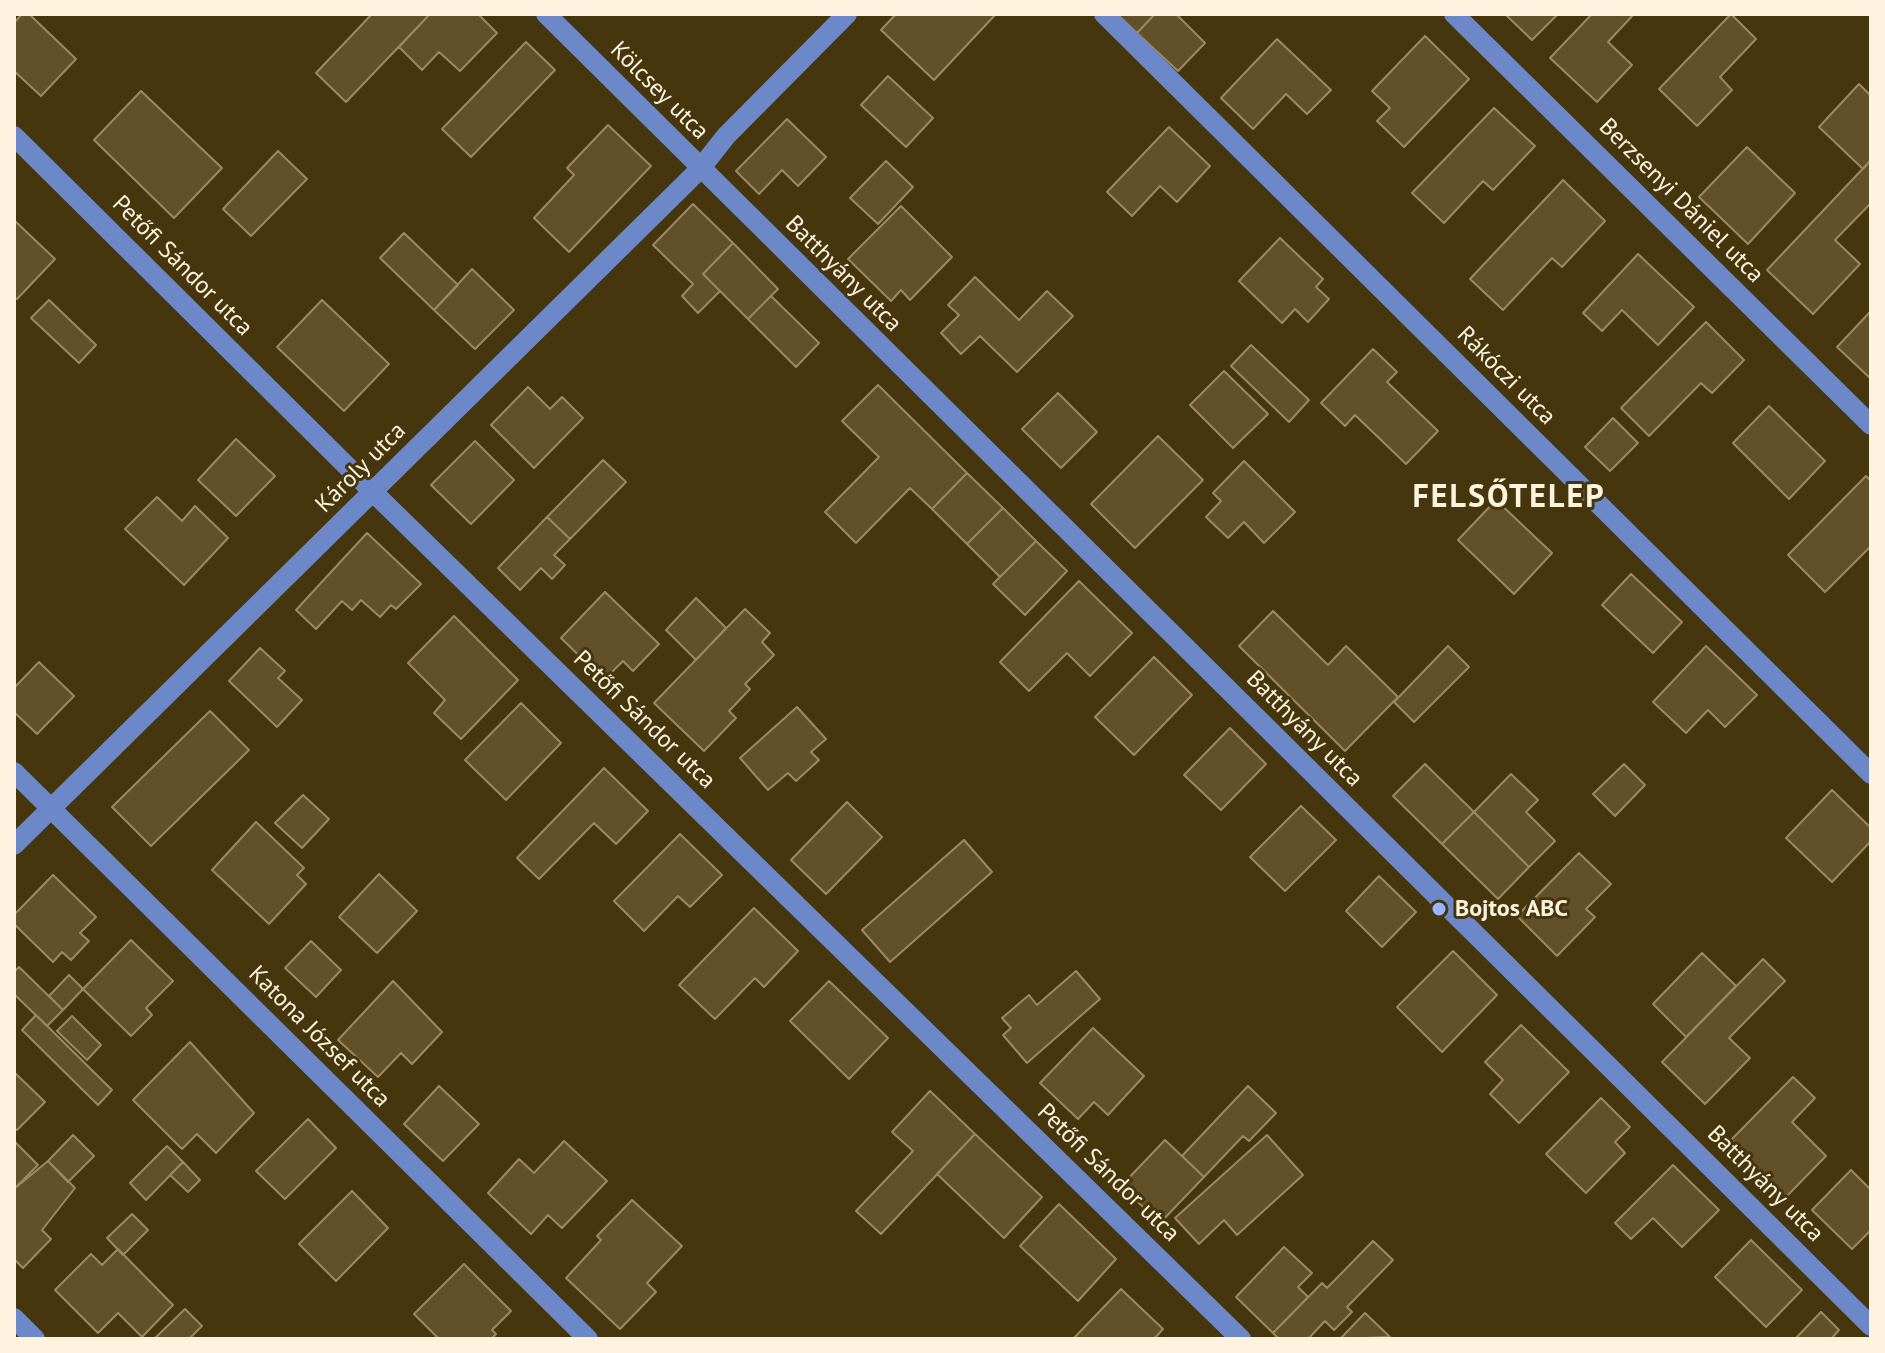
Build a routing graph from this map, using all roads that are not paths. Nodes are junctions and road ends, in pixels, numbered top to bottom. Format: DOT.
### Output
graph roads {
  1 [pos="546,14"];
  2 [pos="847,14"];
  3 [pos="862,14"];
  4 [pos="1104,14"];
  5 [pos="1454,14"];
  6 [pos="739,123"];
  7 [pos="15,140"];
  8 [pos="700,169"];
  9 [pos="1871,425"];
  10 [pos="373,492"];
  11 [pos="14,772"];
  12 [pos="1871,774"];
  13 [pos="50,808"];
  14 [pos="14,845"];
  15 [pos="14,1318"];
  16 [pos="1871,1326"];
  17 [pos="35,1339"];
  18 [pos="588,1339"];
  19 [pos="1241,1339"];
  1 -- 8 [label="street, Kölcsey utca"];
  2 -- 6 [label="street, Károly utca"];
  3 -- 6 [label="street, Károly utca"];
  4 -- 12 [label="street, Rákóczi utca"];
  5 -- 9 [label="street, Berzsenyi Dániel utca"];
  6 -- 8 [label="street, Károly utca"];
  7 -- 10 [label="street, Petőfi Sándor utca"];
  8 -- 10 [label="street, Károly utca"];
  8 -- 16 [label="street, Batthyány utca"];
  10 -- 13 [label="street, Károly utca"];
  10 -- 19 [label="street, Petőfi Sándor utca"];
  11 -- 13 [label="street, Katona József utca"];
  13 -- 14 [label="street, Károly utca"];
  13 -- 18 [label="street, Katona József utca"];
  15 -- 17 [label="street"];
}
